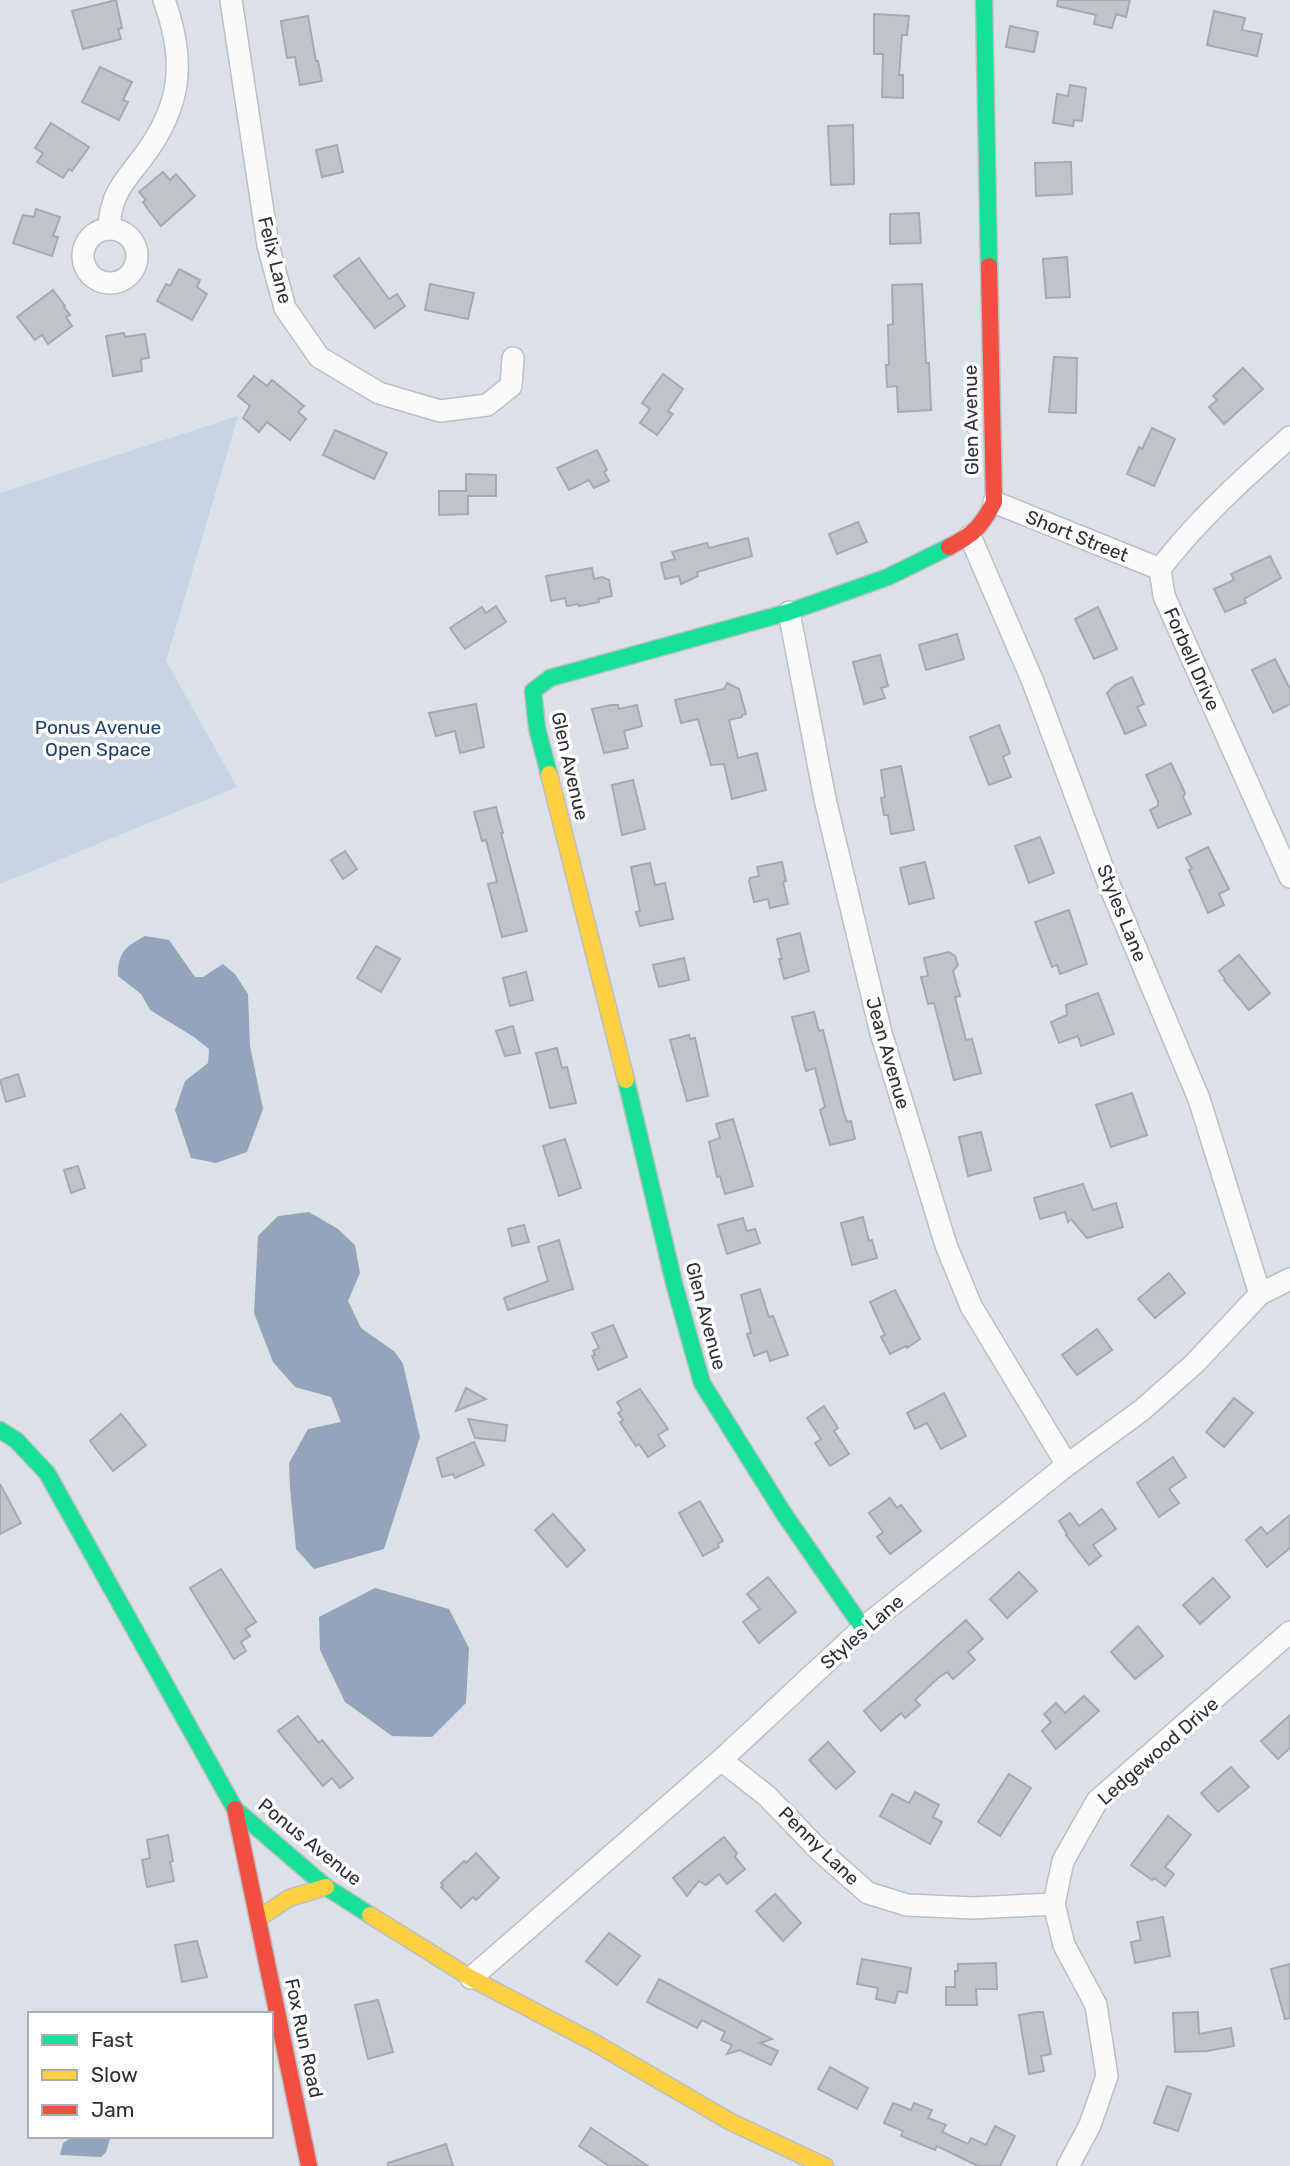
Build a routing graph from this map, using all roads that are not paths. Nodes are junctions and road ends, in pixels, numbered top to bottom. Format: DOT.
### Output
graph roads {
  1 [pos="164,0"];
  2 [pos="231,0"];
  3 [pos="984,0"];
  4 [pos="108,229"];
  5 [pos="513,358"];
  6 [pos="1290,438"];
  7 [pos="994,502"];
  8 [pos="970,536"];
  9 [pos="1160,569"];
  10 [pos="789,611"];
  11 [pos="1290,877"];
  12 [pos="1290,1279"];
  13 [pos="1260,1294"];
  14 [pos="0,1430"];
  15 [pos="1067,1465"];
  16 [pos="863,1628"];
  17 [pos="1290,1632"];
  18 [pos="721,1760"];
  19 [pos="235,1809"];
  20 [pos="326,1887"];
  21 [pos="1054,1904"];
  22 [pos="258,1919"];
  23 [pos="471,1978"];
  24 [pos="309,2166"];
  25 [pos="825,2166"];
  26 [pos="1068,2166"];
  1 -- 4 [label="street"];
  2 -- 5 [label="street, Felix Lane"];
  3 -- 7 [label="street, Glen Avenue"];
  6 -- 9 [label="street"];
  7 -- 8 [label="street, Glen Avenue"];
  7 -- 9 [label="street, Short Street"];
  8 -- 10 [label="street, Glen Avenue"];
  8 -- 13 [label="street, Styles Lane"];
  9 -- 11 [label="street, Forbell Drive"];
  10 -- 15 [label="street, Jean Avenue"];
  10 -- 16 [label="street, Glen Avenue"];
  12 -- 13 [label="street, Styles Lane"];
  13 -- 15 [label="street, Styles Lane"];
  14 -- 19 [label="street, Ponus Avenue"];
  15 -- 16 [label="street, Styles Lane"];
  16 -- 18 [label="street, Styles Lane"];
  17 -- 21 [label="street, Ledgewood Drive"];
  18 -- 21 [label="street, Penny Lane"];
  18 -- 23 [label="street, Styles Lane"];
  19 -- 20 [label="street, Ponus Avenue"];
  19 -- 22 [label="street, Fox Run Road"];
  20 -- 22 [label="street"];
  20 -- 23 [label="street, Ponus Avenue"];
  21 -- 26 [label="street, Ledgewood Drive"];
  22 -- 24 [label="street, Fox Run Road"];
  23 -- 25 [label="street, Ponus Avenue"];
}
